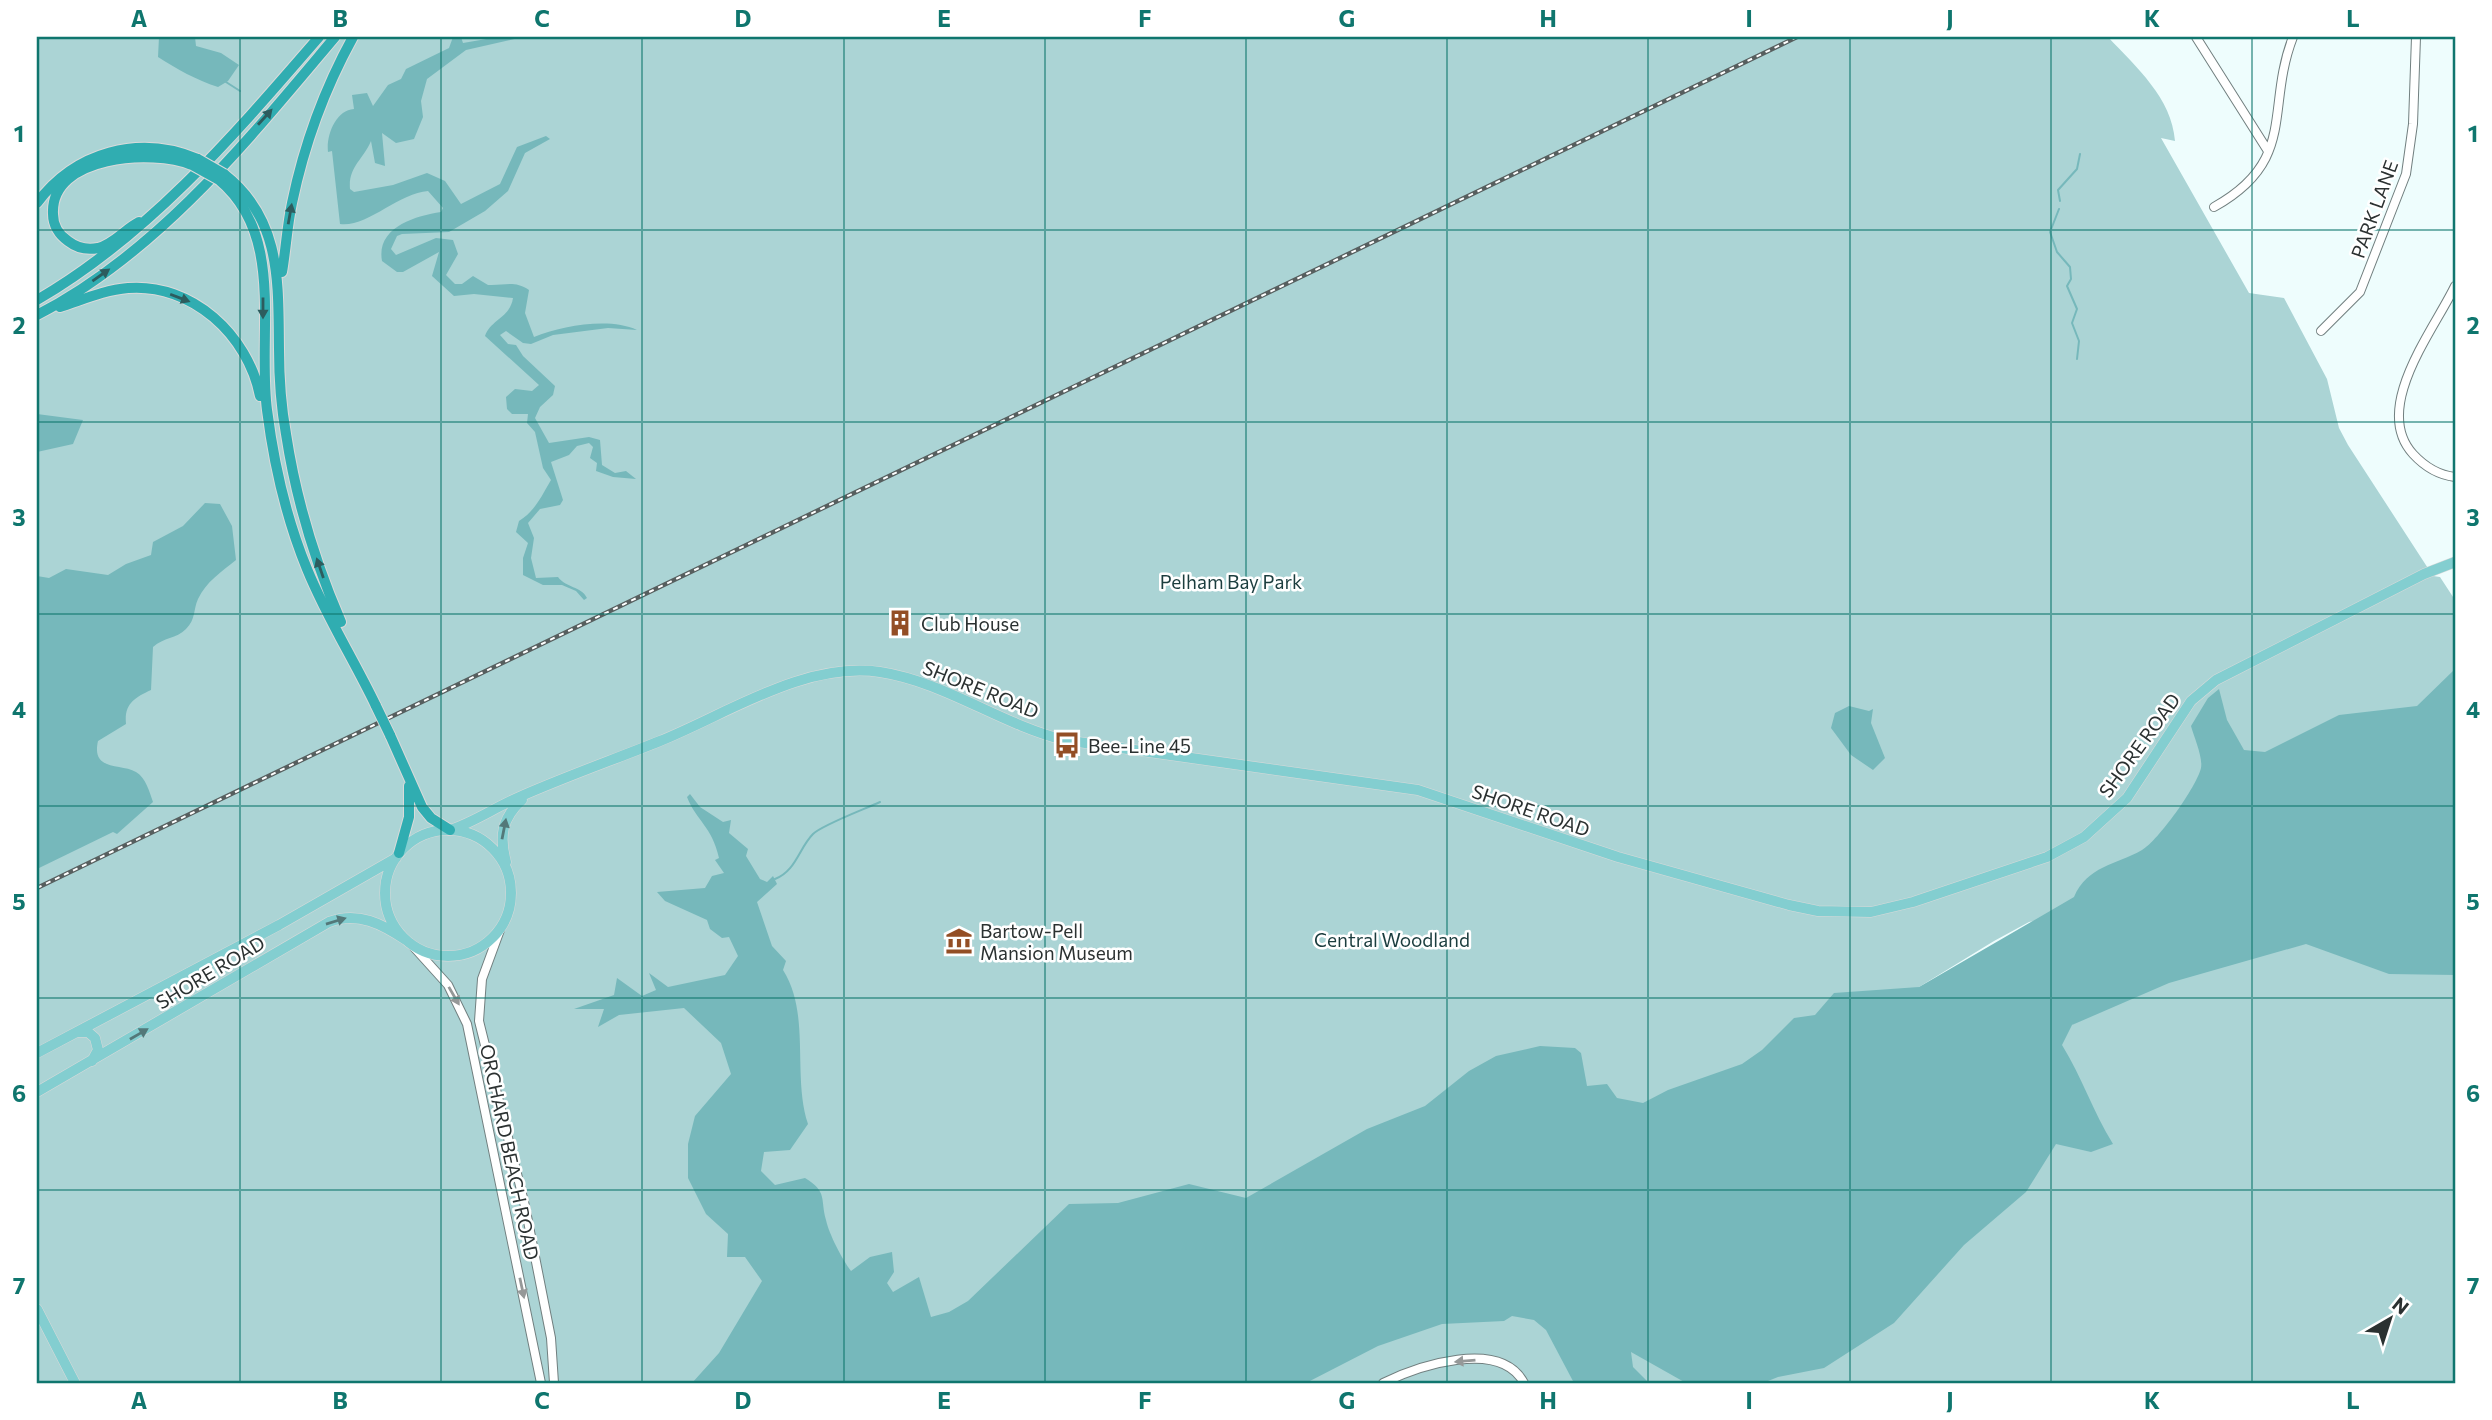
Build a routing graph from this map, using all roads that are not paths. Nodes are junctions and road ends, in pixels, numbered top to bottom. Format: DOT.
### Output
graph roads {
  1 [pos="319,37"];
  2 [pos="335,37"];
  3 [pos="353,37"];
  4 [pos="2196,37"];
  5 [pos="2292,37"];
  6 [pos="2416,37"];
  7 [pos="2268,151"];
  8 [pos="195,162"];
  9 [pos="222,177"];
  10 [pos="37,203"];
  11 [pos="2214,207"];
  12 [pos="154,214"];
  13 [pos="279,282"];
  14 [pos="2455,286"];
  15 [pos="37,300"];
  16 [pos="40,313"];
  17 [pos="2321,331"];
  18 [pos="269,424"];
  19 [pos="2455,477"];
  20 [pos="2455,562"];
  21 [pos="352,655"];
  22 [pos="407,773"];
  23 [pos="529,794"];
  24 [pos="450,830"];
  25 [pos="397,856"];
  26 [pos="508,872"];
  27 [pos="500,930"];
  28 [pos="408,942"];
  29 [pos="76,1032"];
  30 [pos="37,1053"];
  31 [pos="91,1061"];
  32 [pos="37,1092"];
  33 [pos="37,1309"];
  34 [pos="75,1383"];
  35 [pos="541,1383"];
  36 [pos="554,1383"];
  37 [pos="1382,1383"];
  38 [pos="1524,1383"];
  1 -- 12 [label="highway"];
  16 -- 2 [label="highway, one-way"];
  13 -- 3 [label="highway, one-way"];
  4 -- 7 [label="street"];
  5 -- 7 [label="street"];
  6 -- 17 [label="street, PARK LANE"];
  7 -- 11 [label="street"];
  8 -- 9 [label="highway, bridge"];
  8 -- 10 [label="highway"];
  8 -- 12 [label="highway"];
  9 -- 13 [label="highway"];
  9 -- 18 [label="highway, one-way"];
  12 -- 15 [label="highway"];
  21 -- 13 [label="highway, one-way"];
  14 -- 19 [label="street"];
  16 -- 18 [label="highway, one-way"];
  18 -- 21 [label="highway"];
  20 -- 23 [label="main road, SHORE ROAD"];
  21 -- 22 [label="highway, bridge"];
  22 -- 24 [label="highway"];
  22 -- 25 [label="highway"];
  23 -- 24 [label="main road, SHORE ROAD"];
  26 -- 23 [label="main road, SHORE ROAD, one-way"];
  24 -- 25 [label="main road"];
  24 -- 26 [label="main road"];
  25 -- 28 [label="main road"];
  25 -- 29 [label="main road, SHORE ROAD"];
  26 -- 27 [label="main road"];
  27 -- 28 [label="main road"];
  27 -- 36 [label="street, ORCHARD BEACH ROAD"];
  31 -- 28 [label="main road, SHORE ROAD, one-way"];
  28 -- 35 [label="street, ORCHARD BEACH ROAD, one-way"];
  29 -- 30 [label="main road, SHORE ROAD"];
  29 -- 31 [label="main road"];
  31 -- 32 [label="main road, SHORE ROAD"];
  33 -- 34 [label="main road"];
  38 -- 37 [label="street, one-way"];
}
